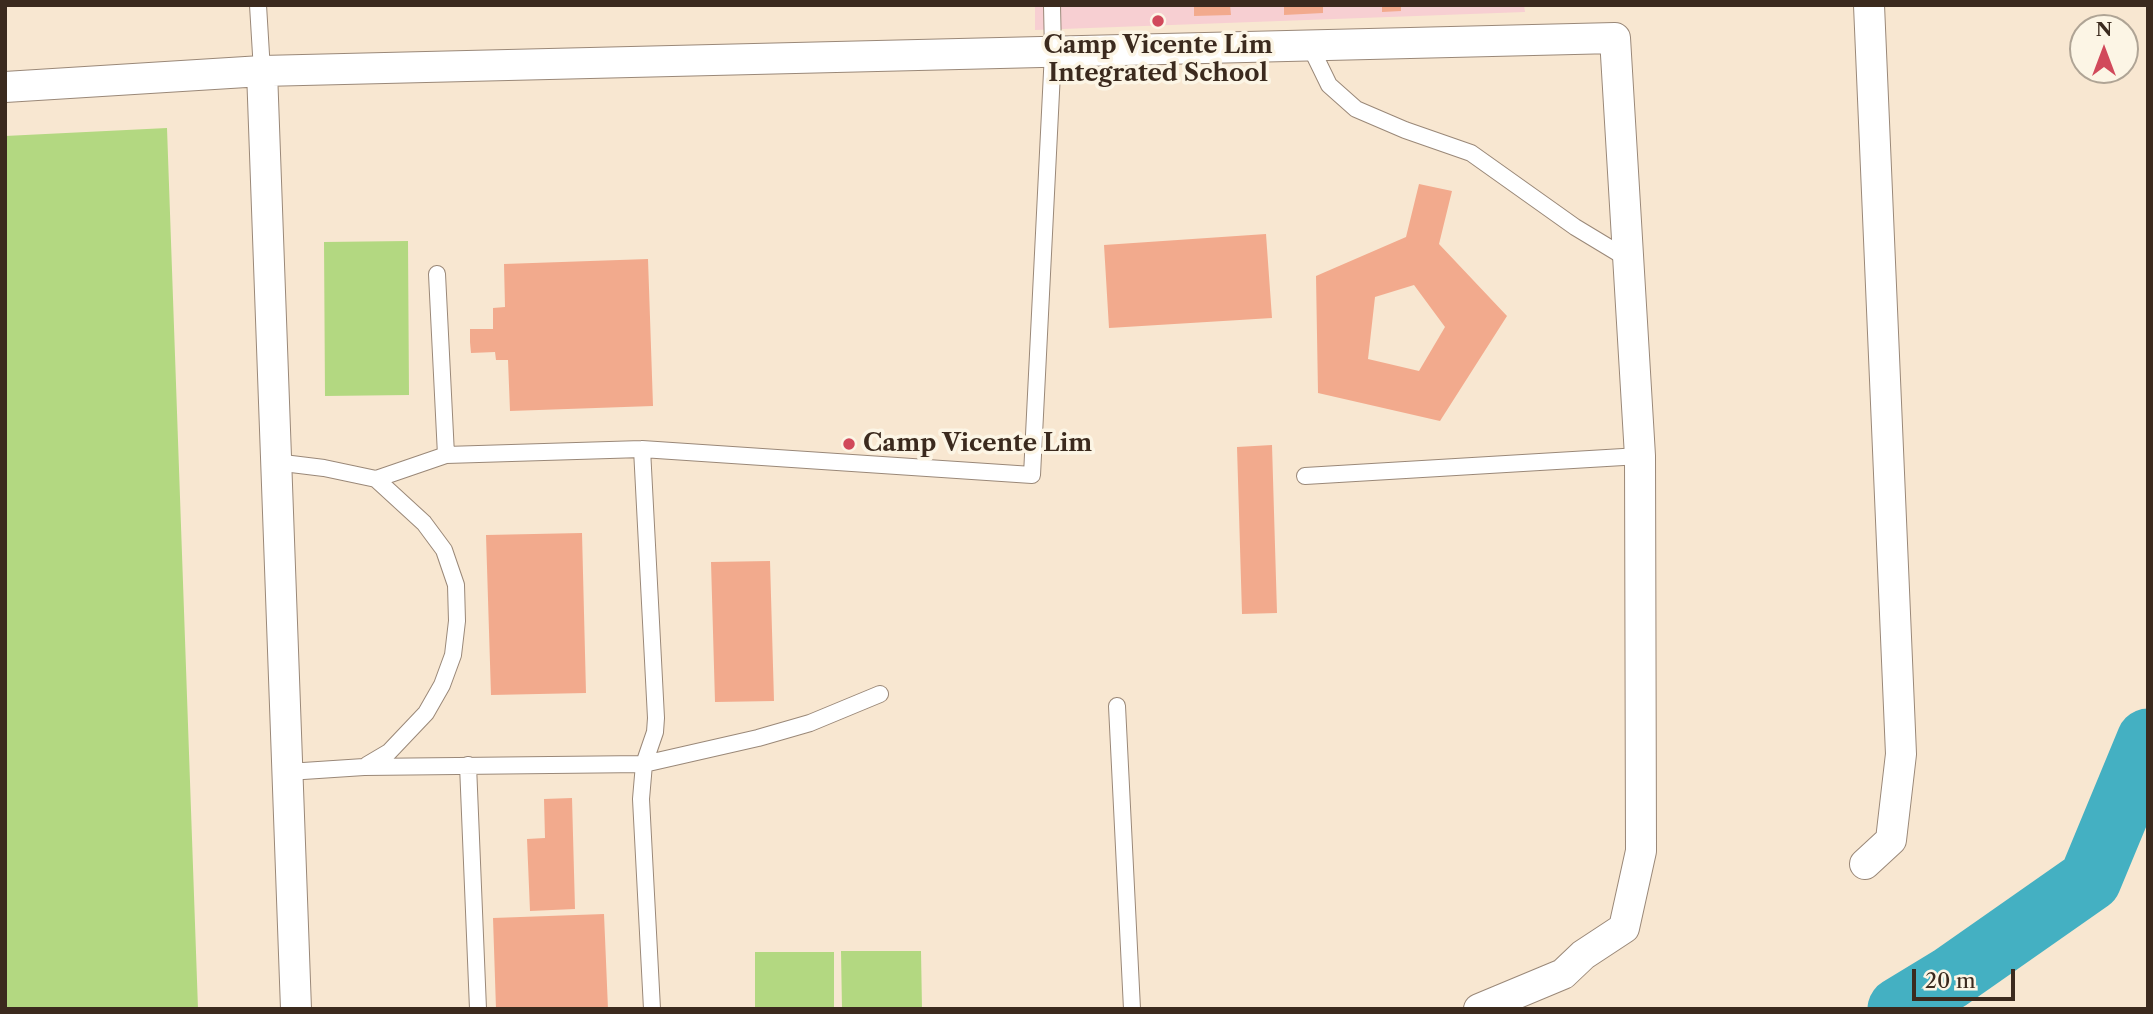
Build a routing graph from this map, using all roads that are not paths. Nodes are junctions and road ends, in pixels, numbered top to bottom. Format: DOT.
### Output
graph roads {
  1 [pos="258,5"];
  2 [pos="1052,5"];
  3 [pos="1869,5"];
  4 [pos="1310,46"];
  5 [pos="1053,52"];
  6 [pos="262,71"];
  7 [pos="5,87"];
  8 [pos="1628,260"];
  9 [pos="437,274"];
  10 [pos="642,449"];
  11 [pos="446,455"];
  12 [pos="1640,456"];
  13 [pos="275,462"];
  14 [pos="1305,476"];
  15 [pos="376,479"];
  16 [pos="880,694"];
  17 [pos="1117,706"];
  18 [pos="644,764"];
  19 [pos="468,765"];
  20 [pos="365,767"];
  21 [pos="288,772"];
  22 [pos="1865,864"];
  23 [pos="296,1009"];
  24 [pos="478,1009"];
  25 [pos="652,1009"];
  26 [pos="1132,1009"];
  27 [pos="1479,1009"];
  1 -- 6 [label="lane"];
  2 -- 5 [label="lane"];
  3 -- 22 [label="street"];
  4 -- 5 [label="street"];
  4 -- 8 [label="lane"];
  4 -- 8 [label="street"];
  5 -- 6 [label="street"];
  5 -- 10 [label="lane"];
  6 -- 7 [label="street"];
  6 -- 13 [label="street"];
  8 -- 12 [label="street"];
  9 -- 11 [label="lane"];
  10 -- 11 [label="lane"];
  10 -- 18 [label="lane"];
  11 -- 15 [label="lane"];
  12 -- 14 [label="lane"];
  12 -- 27 [label="street"];
  13 -- 15 [label="lane"];
  13 -- 21 [label="street"];
  15 -- 20 [label="lane"];
  16 -- 18 [label="lane"];
  17 -- 26 [label="lane"];
  18 -- 19 [label="lane"];
  18 -- 25 [label="lane"];
  19 -- 20 [label="lane"];
  19 -- 24 [label="lane"];
  20 -- 21 [label="lane"];
  21 -- 23 [label="street"];
}
